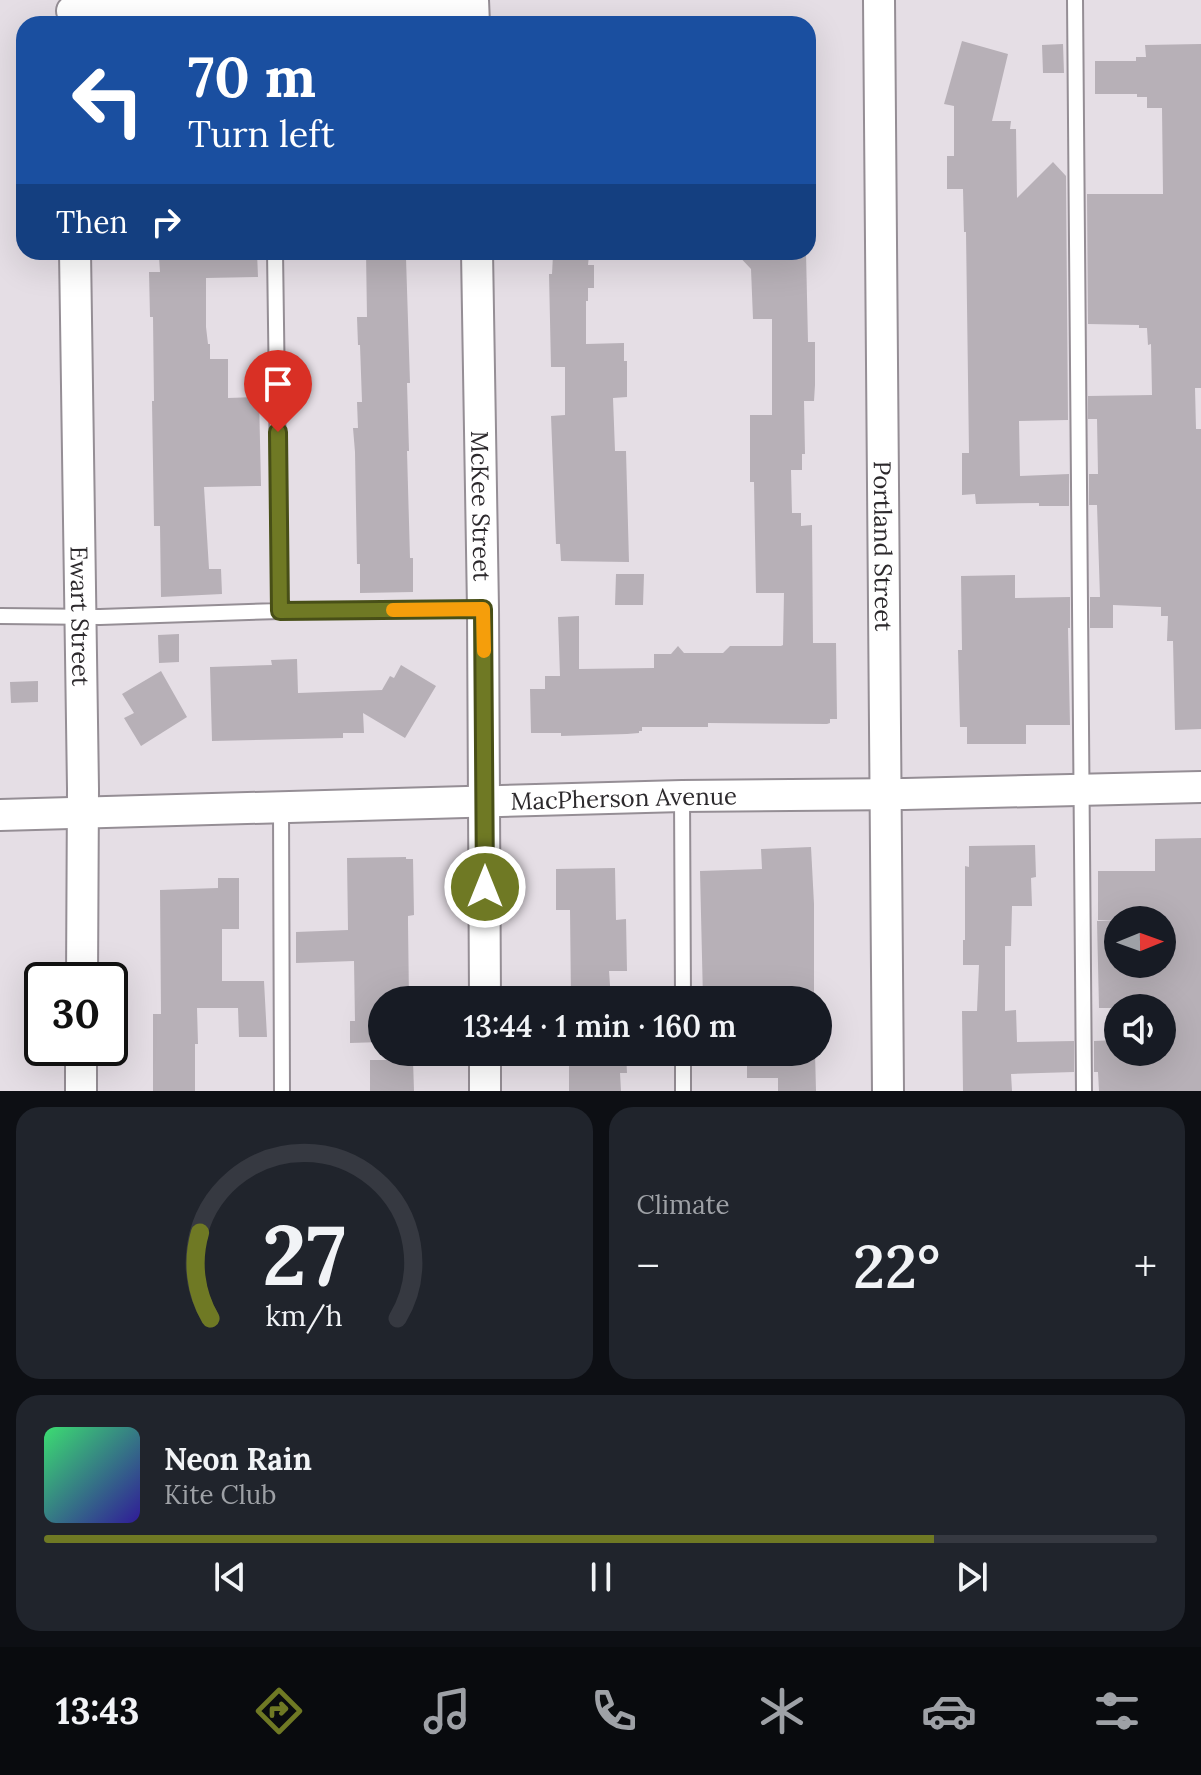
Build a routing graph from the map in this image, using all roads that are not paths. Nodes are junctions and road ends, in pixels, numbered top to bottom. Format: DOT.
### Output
graph roads {
  1 [pos="465,0"];
  2 [pos="879,0"];
  3 [pos="1075,0"];
  4 [pos="72,12"];
  5 [pos="272,12"];
  6 [pos="75,260"];
  7 [pos="275,260"];
  8 [pos="477,260"];
  9 [pos="483,609"];
  10 [pos="280,611"];
  11 [pos="80,615"];
  12 [pos="0,616"];
  13 [pos="1201,787"];
  14 [pos="1082,790"];
  15 [pos="886,794"];
  16 [pos="682,796"];
  17 [pos="485,802"];
  18 [pos="281,808"];
  19 [pos="83,813"];
  20 [pos="0,815"];
  21 [pos="82,962"];
  22 [pos="485,986"];
  23 [pos="683,986"];
  24 [pos="81,1066"];
  25 [pos="485,1066"];
  26 [pos="683,1066"];
  27 [pos="81,1091"];
  28 [pos="282,1091"];
  29 [pos="485,1091"];
  30 [pos="683,1091"];
  31 [pos="888,1091"];
  32 [pos="1084,1091"];
  1 -- 5 [label="street"];
  2 -- 15 [label="street, Portland Street"];
  3 -- 14 [label="lane"];
  4 -- 5 [label="street"];
  6 -- 11 [label="street, Ewart Street"];
  7 -- 10 [label="lane"];
  8 -- 9 [label="street, McKee Street"];
  9 -- 10 [label="lane"];
  9 -- 17 [label="street, McKee Street"];
  10 -- 11 [label="lane"];
  11 -- 12 [label="lane"];
  11 -- 19 [label="street, Ewart Street"];
  13 -- 14 [label="street, MacPherson Avenue"];
  14 -- 15 [label="street, MacPherson Avenue"];
  14 -- 32 [label="lane"];
  15 -- 16 [label="street, MacPherson Avenue"];
  15 -- 31 [label="street, Portland Street"];
  16 -- 17 [label="street, MacPherson Avenue"];
  16 -- 23 [label="lane"];
  17 -- 18 [label="street, MacPherson Avenue"];
  17 -- 22 [label="street, McKee Street"];
  18 -- 19 [label="street, MacPherson Avenue"];
  18 -- 28 [label="lane"];
  19 -- 20 [label="street, MacPherson Avenue"];
  19 -- 21 [label="street, Ewart Street"];
  24 -- 27 [label="street"];
  25 -- 29 [label="street"];
  26 -- 30 [label="lane"];
}
